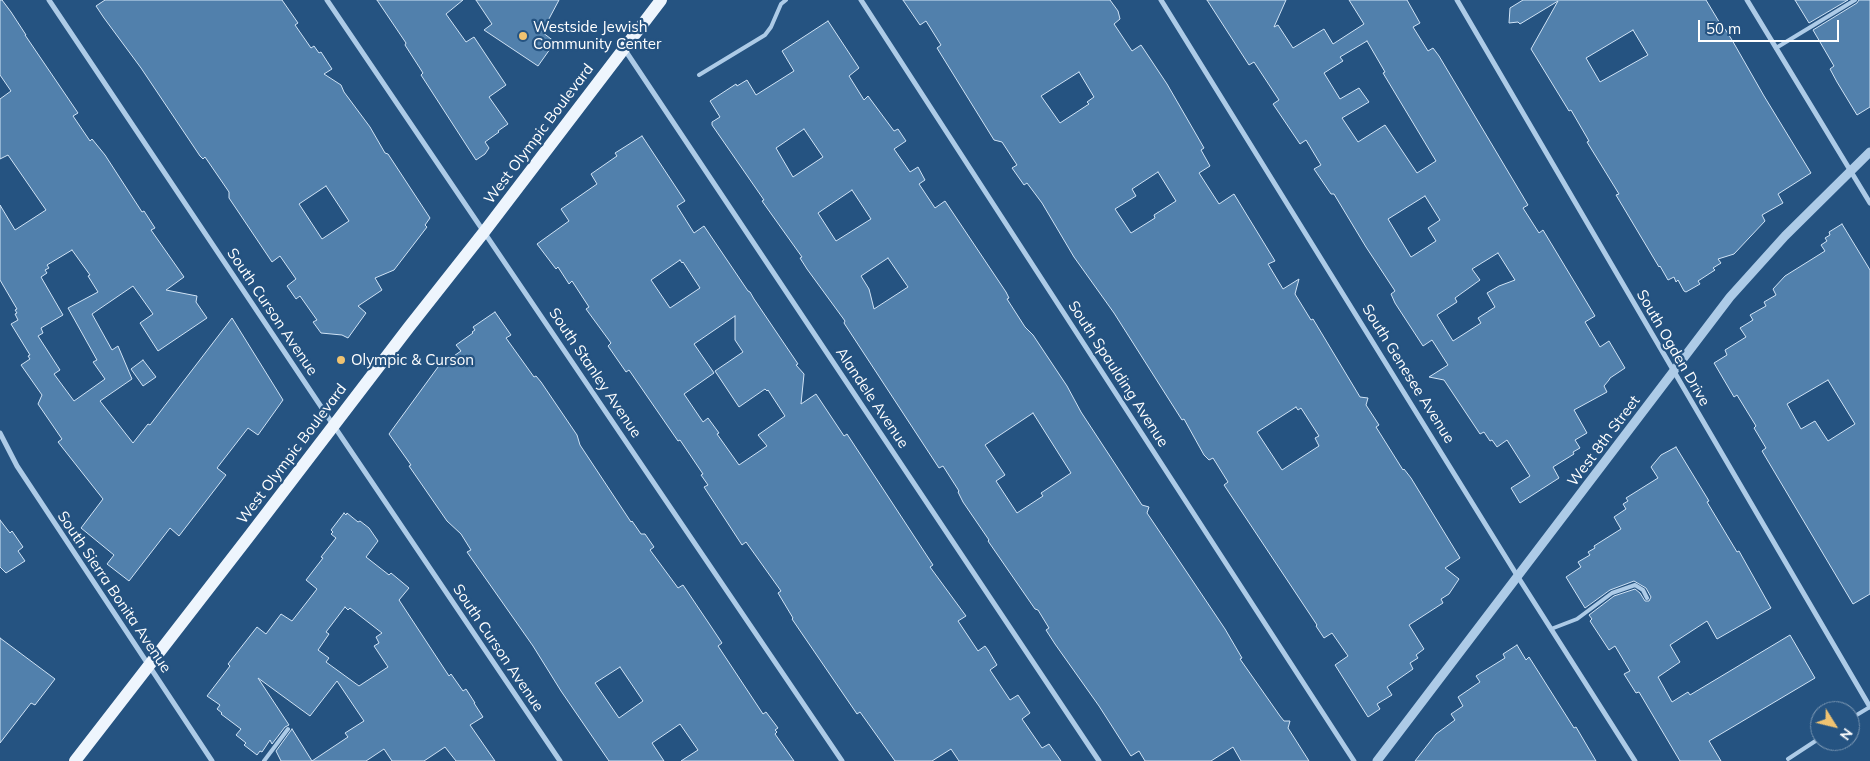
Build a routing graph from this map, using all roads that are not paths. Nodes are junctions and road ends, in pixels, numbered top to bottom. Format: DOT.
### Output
graph roads {
  1 [pos="49,0"];
  2 [pos="327,0"];
  3 [pos="661,0"];
  4 [pos="786,0"];
  5 [pos="861,0"];
  6 [pos="1160,0"];
  7 [pos="1457,0"];
  8 [pos="1747,0"];
  9 [pos="1855,0"];
  10 [pos="1776,48"];
  11 [pos="624,49"];
  12 [pos="699,75"];
  13 [pos="1870,152"];
  14 [pos="1851,172"];
  15 [pos="1870,203"];
  16 [pos="484,232"];
  17 [pos="1673,372"];
  18 [pos="334,426"];
  19 [pos="0,433"];
  20 [pos="1518,577"];
  21 [pos="1647,598"];
  22 [pos="1551,629"];
  23 [pos="149,666"];
  24 [pos="1870,707"];
  25 [pos="288,729"];
  26 [pos="1810,745"];
  27 [pos="1788,759"];
  28 [pos="75,761"];
  29 [pos="212,761"];
  30 [pos="264,761"];
  31 [pos="560,761"];
  32 [pos="842,761"];
  33 [pos="1100,761"];
  34 [pos="1354,761"];
  35 [pos="1377,761"];
  36 [pos="1635,761"];
  1 -- 18 [label="street, South Curson Avenue"];
  2 -- 16 [label="street, South Stanley Avenue"];
  3 -- 11 [label="main road, West Olympic Boulevard"];
  4 -- 12 [label="lane"];
  5 -- 34 [label="street, South Spaulding Avenue"];
  6 -- 20 [label="street, South Genesee Avenue"];
  7 -- 17 [label="street, South Ogden Drive"];
  8 -- 10 [label="street"];
  9 -- 10 [label="lane"];
  10 -- 14 [label="street"];
  11 -- 16 [label="main road, West Olympic Boulevard"];
  11 -- 33 [label="street, Alandele Avenue"];
  13 -- 14 [label="street, West 8th Street"];
  14 -- 15 [label="street"];
  14 -- 17 [label="street, West 8th Street"];
  16 -- 18 [label="main road, West Olympic Boulevard"];
  16 -- 32 [label="street, South Stanley Avenue"];
  17 -- 20 [label="street, West 8th Street"];
  17 -- 24 [label="street, South Ogden Drive"];
  18 -- 23 [label="main road, West Olympic Boulevard"];
  18 -- 31 [label="street, South Curson Avenue"];
  19 -- 23 [label="street, South Sierra Bonita Avenue"];
  20 -- 22 [label="street, South Genesee Avenue"];
  20 -- 35 [label="street, West 8th Street"];
  21 -- 22 [label="lane"];
  22 -- 36 [label="street, South Genesee Avenue"];
  23 -- 28 [label="main road, West Olympic Boulevard"];
  23 -- 29 [label="street, South Sierra Bonita Avenue"];
  25 -- 30 [label="lane"];
  26 -- 27 [label="lane"];
}
